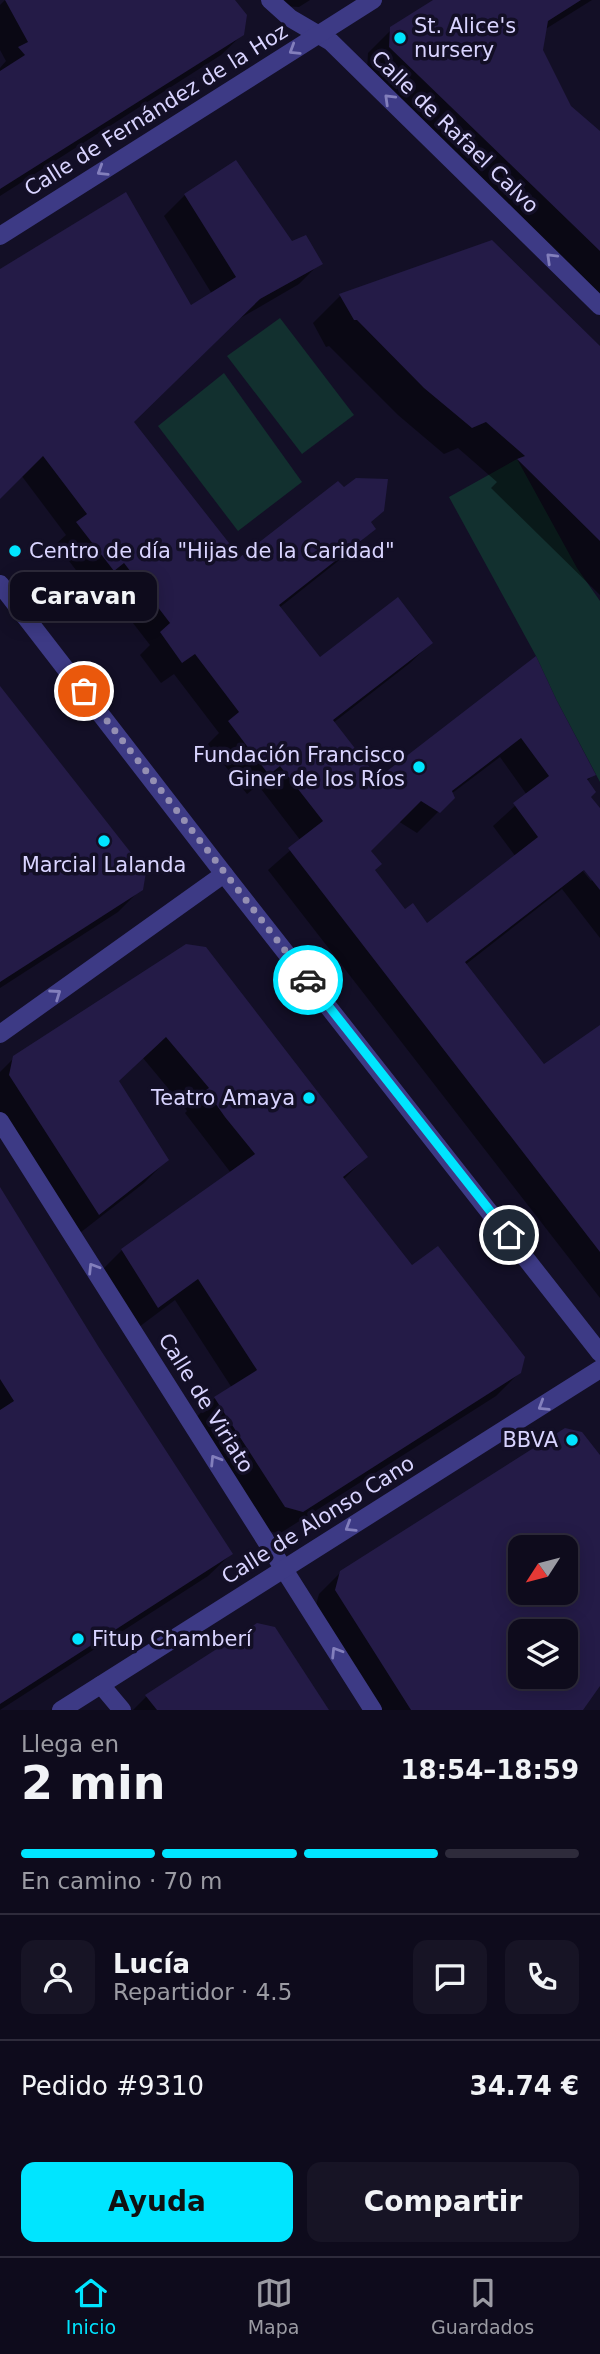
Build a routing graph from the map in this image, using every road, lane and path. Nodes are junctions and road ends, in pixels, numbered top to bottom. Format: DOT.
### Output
graph roads {
  1 [pos="270,0"];
  2 [pos="373,0"];
  3 [pos="318,35"];
  4 [pos="0,236"];
  5 [pos="600,306"];
  6 [pos="0,584"];
  7 [pos="224,874"];
  8 [pos="0,1034"];
  9 [pos="0,1121"];
  10 [pos="600,1353"];
  11 [pos="600,1369"];
  12 [pos="284,1569"];
  13 [pos="101,1685"];
  14 [pos="61,1710"];
  15 [pos="122,1710"];
  16 [pos="373,1710"];
  1 -- 3 [label="street, Calle de Rafael Calvo"];
  2 -- 3 [label="street, Calle de Fernández de la Hoz"];
  3 -- 4 [label="street, Calle de Fernández de la Hoz, one-way"];
  5 -- 3 [label="street, Calle de Rafael Calvo, one-way"];
  6 -- 7 [label="street"];
  8 -- 7 [label="street, one-way"];
  7 -- 10 [label="street"];
  12 -- 9 [label="street, Calle de Viriato, one-way"];
  11 -- 12 [label="street, Calle de Alonso Cano, one-way"];
  12 -- 13 [label="street, Calle de Alonso Cano"];
  16 -- 12 [label="street, Calle de Viriato, one-way"];
  13 -- 14 [label="street, Calle de Alonso Cano"];
  13 -- 15 [label="street"];
}
